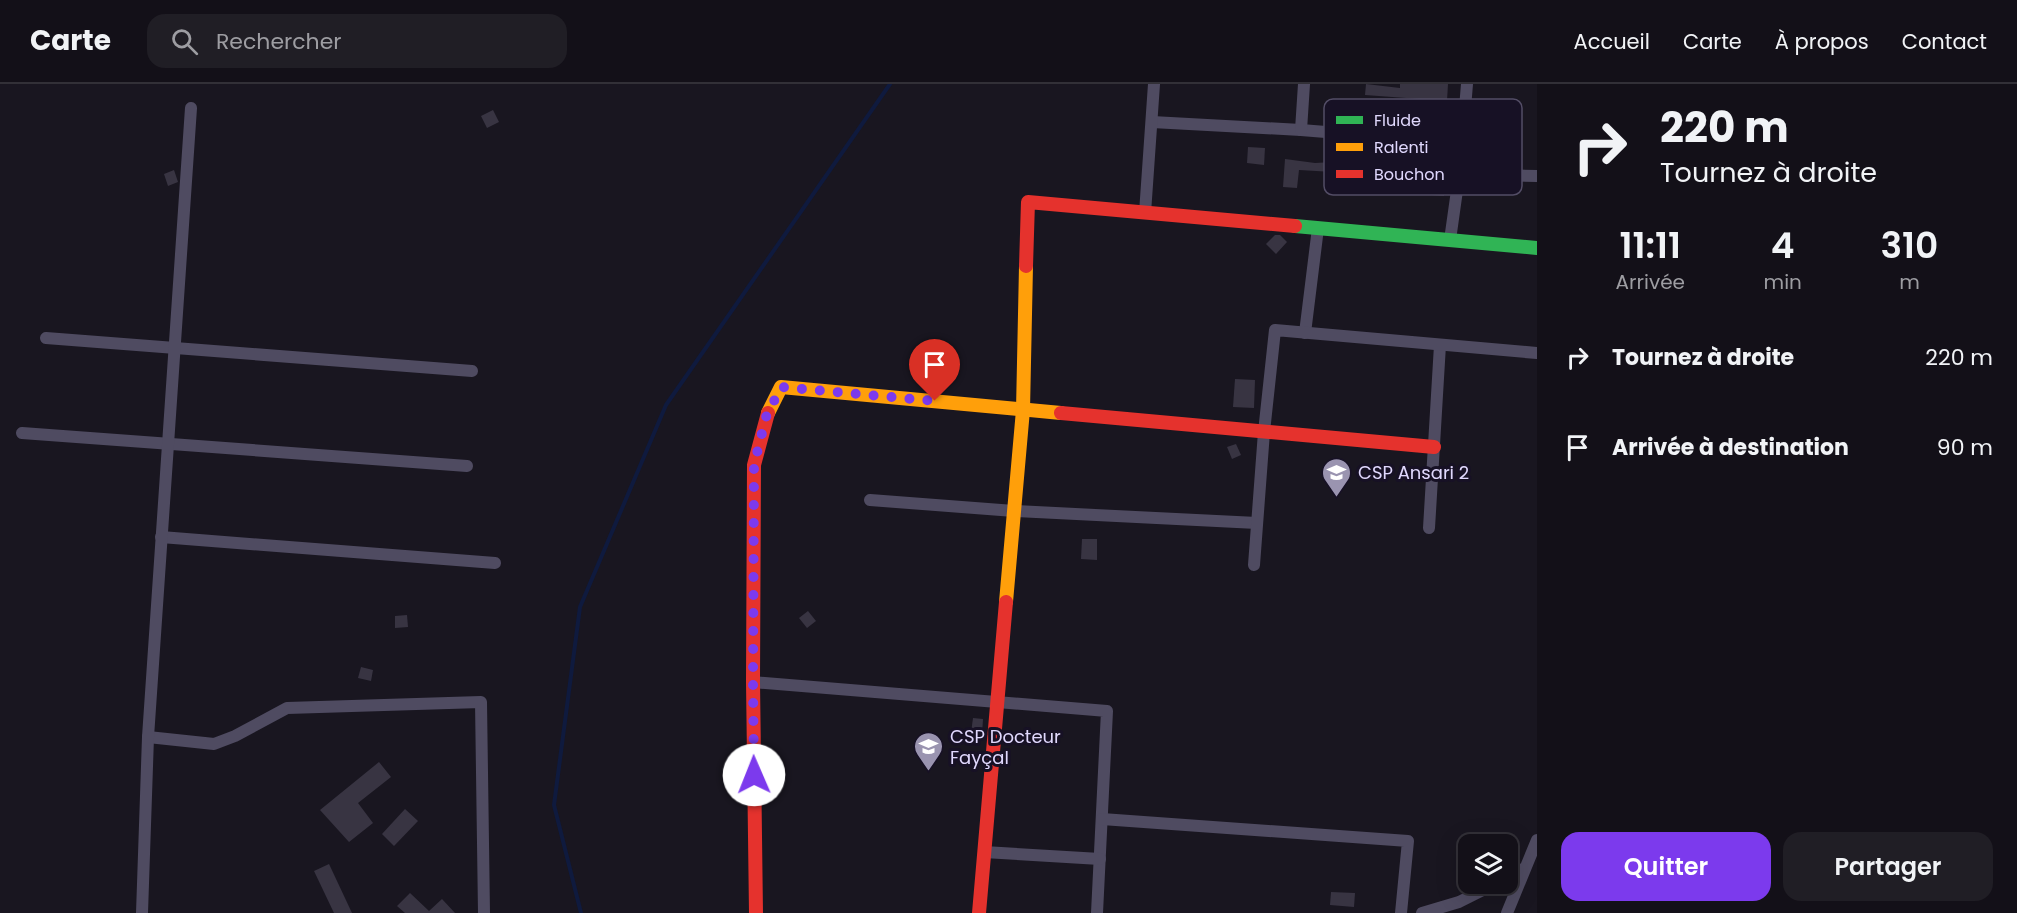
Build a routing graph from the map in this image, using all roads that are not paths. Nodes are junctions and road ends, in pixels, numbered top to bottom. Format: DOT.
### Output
graph roads {
  1 [pos="1154,84"];
  2 [pos="1304,84"];
  3 [pos="1467,84"];
  4 [pos="1466,99"];
  5 [pos="191,108"];
  6 [pos="1152,122"];
  7 [pos="1301,130"];
  8 [pos="1324,132"];
  9 [pos="1522,176"];
  10 [pos="1537,176"];
  11 [pos="1456,195"];
  12 [pos="1145,213"];
  13 [pos="1318,228"];
  14 [pos="1450,240"];
  15 [pos="1537,248"];
  16 [pos="1305,333"];
  17 [pos="46,338"];
  18 [pos="1440,345"];
  19 [pos="174,348"];
  20 [pos="1537,353"];
  21 [pos="472,370"];
  22 [pos="1023,410"];
  23 [pos="1264,432"];
  24 [pos="22,433"];
  25 [pos="168,444"];
  26 [pos="1434,447"];
  27 [pos="467,466"];
  28 [pos="870,500"];
  29 [pos="1014,511"];
  30 [pos="1257,523"];
  31 [pos="1429,528"];
  32 [pos="161,537"];
  33 [pos="495,563"];
  34 [pos="1254,565"];
  35 [pos="753,682"];
  36 [pos="997,704"];
  37 [pos="148,737"];
  38 [pos="1102,819"];
  39 [pos="1537,840"];
  40 [pos="984,852"];
  41 [pos="1100,859"];
  42 [pos="1525,868"];
  43 [pos="1518,872"];
  44 [pos="1475,894"];
  45 [pos="142,913"];
  46 [pos="484,913"];
  47 [pos="756,913"];
  48 [pos="979,913"];
  49 [pos="1097,913"];
  50 [pos="1401,913"];
  51 [pos="1422,913"];
  52 [pos="1507,913"];
  1 -- 6 [label="street"];
  2 -- 7 [label="street"];
  3 -- 4 [label="street"];
  5 -- 19 [label="street"];
  6 -- 7 [label="street"];
  6 -- 12 [label="street"];
  7 -- 8 [label="street"];
  9 -- 10 [label="street"];
  11 -- 14 [label="street"];
  12 -- 13 [label="street"];
  12 -- 22 [label="street"];
  13 -- 14 [label="street"];
  13 -- 16 [label="street"];
  14 -- 15 [label="street"];
  16 -- 18 [label="street"];
  16 -- 23 [label="street"];
  17 -- 19 [label="street"];
  18 -- 20 [label="street"];
  18 -- 26 [label="street"];
  19 -- 21 [label="street"];
  19 -- 25 [label="street"];
  22 -- 23 [label="street"];
  22 -- 29 [label="street"];
  22 -- 35 [label="street"];
  23 -- 26 [label="street"];
  23 -- 30 [label="street"];
  24 -- 25 [label="street"];
  25 -- 27 [label="street"];
  25 -- 32 [label="street"];
  26 -- 31 [label="street"];
  28 -- 29 [label="street"];
  29 -- 30 [label="street"];
  29 -- 36 [label="street"];
  30 -- 34 [label="street"];
  32 -- 33 [label="street"];
  32 -- 37 [label="street"];
  35 -- 36 [label="street"];
  35 -- 47 [label="street"];
  36 -- 38 [label="street"];
  36 -- 40 [label="street"];
  37 -- 45 [label="street"];
  37 -- 46 [label="street"];
  38 -- 41 [label="street"];
  38 -- 50 [label="street"];
  39 -- 42 [label="street"];
  40 -- 41 [label="street"];
  40 -- 48 [label="street"];
  41 -- 49 [label="street"];
  42 -- 43 [label="street"];
  42 -- 52 [label="street"];
  44 -- 51 [label="street"];
}
